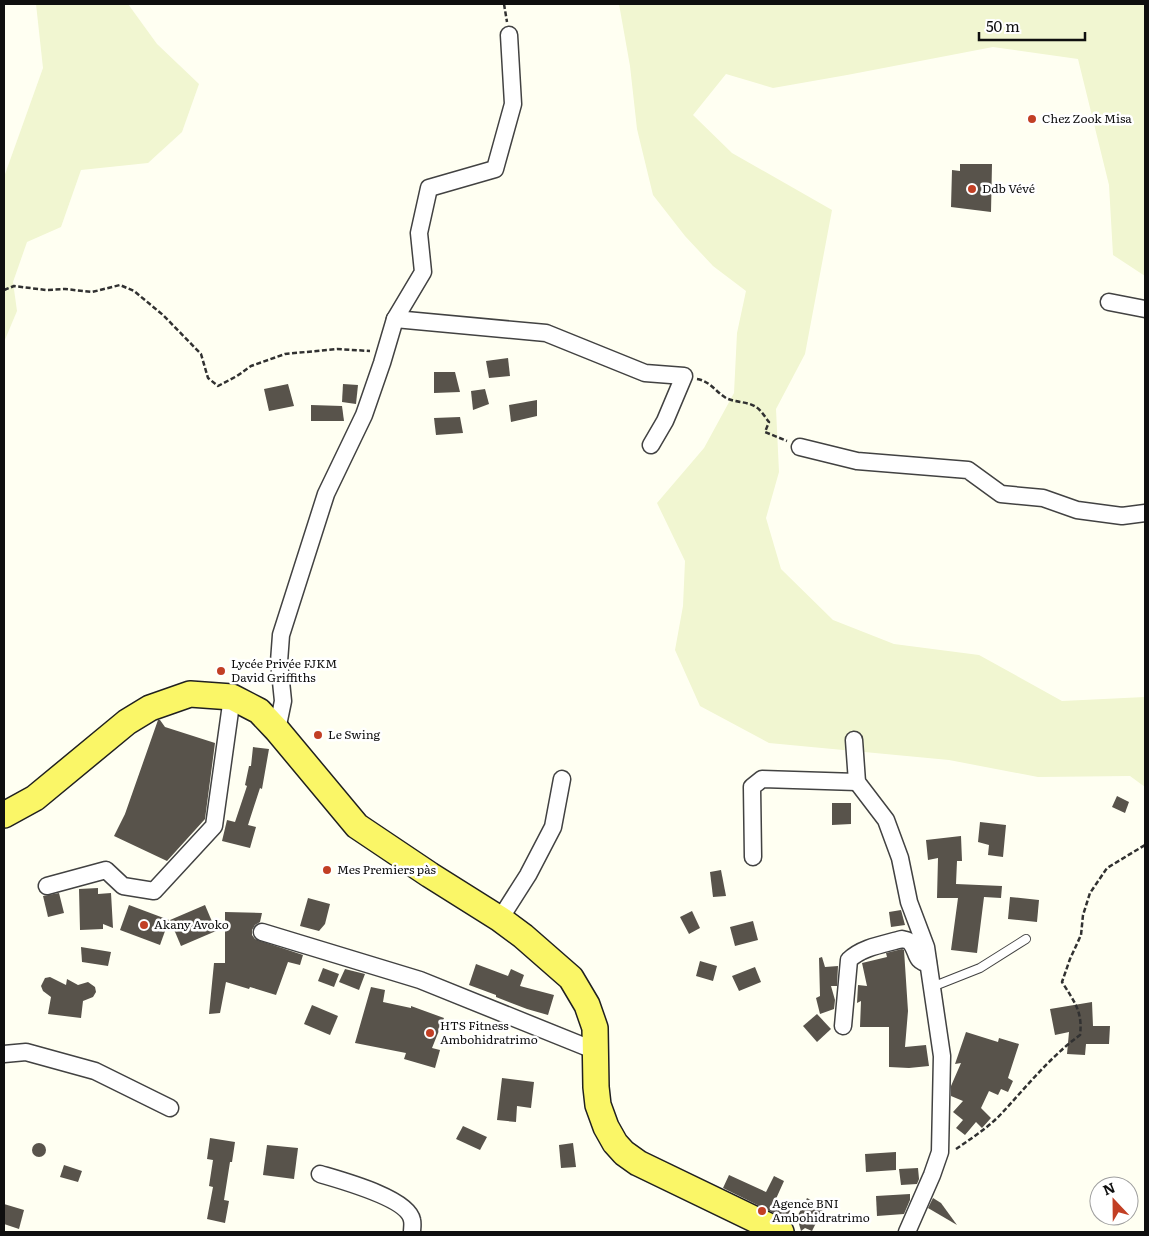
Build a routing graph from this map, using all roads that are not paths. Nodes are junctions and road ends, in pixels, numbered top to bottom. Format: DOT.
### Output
graph roads {
  1 [pos="509,35"];
  2 [pos="1109,302"];
  3 [pos="1145,309"];
  4 [pos="395,319"];
  5 [pos="651,445"];
  6 [pos="800,447"];
  7 [pos="1145,513"];
  8 [pos="232,697"];
  9 [pos="277,730"];
  10 [pos="854,740"];
  11 [pos="562,779"];
  12 [pos="857,782"];
  13 [pos="4,815"];
  14 [pos="753,857"];
  15 [pos="47,886"];
  16 [pos="500,918"];
  17 [pos="262,932"];
  18 [pos="1026,939"];
  19 [pos="928,963"];
  20 [pos="932,987"];
  21 [pos="843,1026"];
  22 [pos="596,1051"];
  23 [pos="4,1054"];
  24 [pos="170,1108"];
  25 [pos="320,1174"];
  26 [pos="412,1232"];
  27 [pos="781,1232"];
  28 [pos="907,1232"];
  1 -- 4 [label="street"];
  2 -- 3 [label="street"];
  4 -- 5 [label="street"];
  4 -- 9 [label="street"];
  6 -- 7 [label="street"];
  8 -- 9 [label="main road"];
  8 -- 13 [label="main road"];
  8 -- 15 [label="street"];
  9 -- 16 [label="main road"];
  10 -- 12 [label="street"];
  11 -- 16 [label="street"];
  12 -- 14 [label="street"];
  12 -- 19 [label="street"];
  16 -- 22 [label="main road"];
  17 -- 22 [label="street"];
  18 -- 20 [label="lane"];
  19 -- 20 [label="street"];
  19 -- 21 [label="street"];
  20 -- 28 [label="street"];
  22 -- 27 [label="main road"];
  23 -- 24 [label="street"];
  25 -- 26 [label="street"];
}
